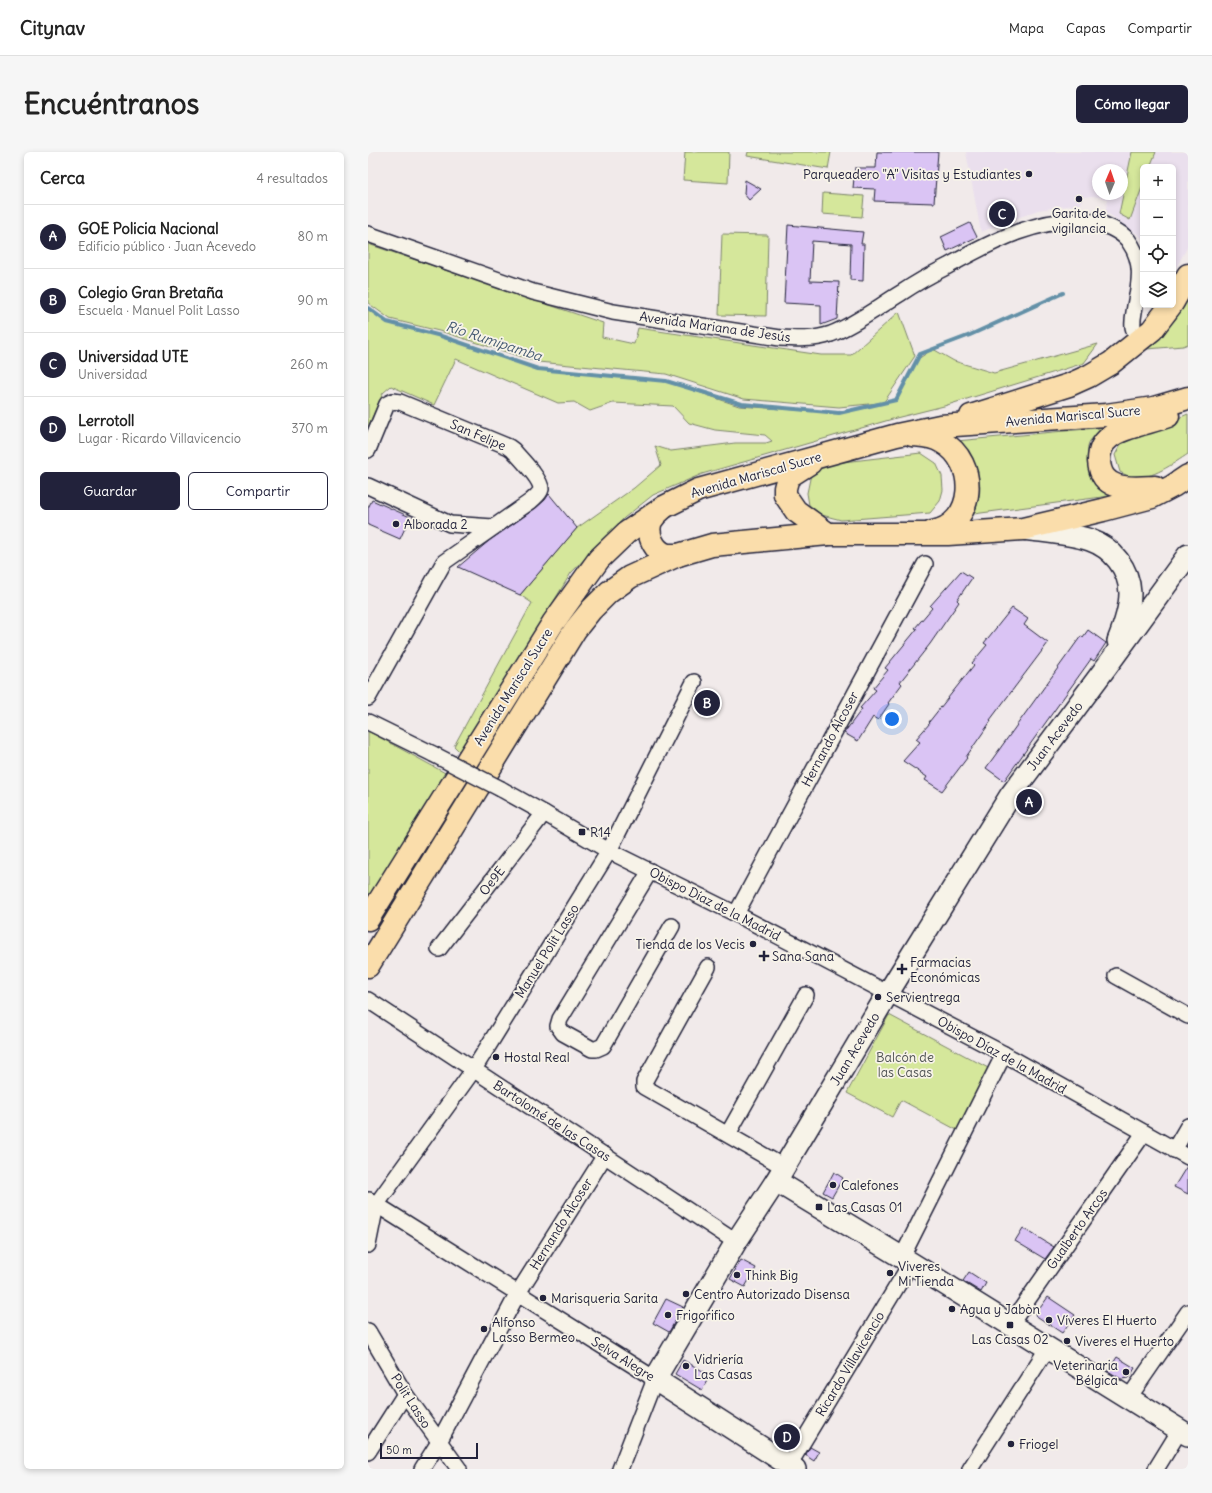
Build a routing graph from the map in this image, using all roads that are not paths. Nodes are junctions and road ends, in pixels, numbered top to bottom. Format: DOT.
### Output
graph roads {
  1 [pos="368,234"];
  2 [pos="1188,275"];
  3 [pos="1176,297"];
  4 [pos="1169,308"];
  5 [pos="1139,340"];
  6 [pos="1188,398"];
  7 [pos="1188,408"];
  8 [pos="940,426"];
  9 [pos="896,435"];
  10 [pos="368,450"];
  11 [pos="819,456"];
  12 [pos="1180,481"];
  13 [pos="368,486"];
  14 [pos="664,507"];
  15 [pos="493,527"];
  16 [pos="1023,529"];
  17 [pos="828,534"];
  18 [pos="919,535"];
  19 [pos="678,555"];
  20 [pos="1188,555"];
  21 [pos="924,564"];
  22 [pos="1107,666"];
  23 [pos="694,682"];
  24 [pos="368,698"];
  25 [pos="368,722"];
  26 [pos="544,813"];
  27 [pos="609,852"];
  28 [pos="650,871"];
  29 [pos="736,914"];
  30 [pos="368,919"];
  31 [pos="672,926"];
  32 [pos="439,949"];
  33 [pos="368,966"];
  34 [pos="708,967"];
  35 [pos="1116,976"];
  36 [pos="888,993"];
  37 [pos="806,995"];
  38 [pos="368,1000"];
  39 [pos="1188,1016"];
  40 [pos="1004,1054"];
  41 [pos="474,1069"];
  42 [pos="1188,1126"];
  43 [pos="1144,1133"];
  44 [pos="728,1134"];
  45 [pos="1174,1150"];
  46 [pos="605,1156"];
  47 [pos="1188,1157"];
  48 [pos="780,1174"];
  49 [pos="372,1202"];
  50 [pos="736,1242"];
  51 [pos="368,1245"];
  52 [pos="907,1260"];
  53 [pos="518,1293"];
  54 [pos="1188,1312"];
  55 [pos="1010,1325"];
  56 [pos="368,1331"];
  57 [pos="1047,1349"];
  58 [pos="654,1379"];
  59 [pos="405,1394"];
  60 [pos="1128,1399"];
  61 [pos="1184,1433"];
  62 [pos="439,1442"];
  63 [pos="368,1452"];
  64 [pos="792,1467"];
  65 [pos="422,1469"];
  66 [pos="459,1469"];
  67 [pos="620,1469"];
  68 [pos="970,1469"];
  69 [pos="1156,1469"];
  1 -- 5 [label="street, Avenida Mariana de Jesús"];
  2 -- 3 [label="main road"];
  4 -- 5 [label="main road"];
  5 -- 8 [label="main road"];
  6 -- 8 [label="main road, Avenida Mariscal Sucre"];
  7 -- 12 [label="main road"];
  8 -- 9 [label="main road, Avenida Mariscal Sucre"];
  9 -- 11 [label="main road, Avenida Mariscal Sucre"];
  9 -- 18 [label="main road"];
  10 -- 15 [label="street, San Felipe"];
  11 -- 14 [label="main road, Avenida Mariscal Sucre"];
  11 -- 17 [label="main road"];
  12 -- 16 [label="main road, Avenida Mariscal Sucre"];
  13 -- 15 [label="street"];
  14 -- 19 [label="main road"];
  14 -- 30 [label="main road, Avenida Mariscal Sucre"];
  15 -- 24 [label="street, San Felipe"];
  16 -- 18 [label="main road, Avenida Mariscal Sucre"];
  16 -- 22 [label="street, Juan Acevedo"];
  17 -- 18 [label="main road, Avenida Mariscal Sucre"];
  17 -- 19 [label="main road, Avenida Mariscal Sucre"];
  19 -- 33 [label="main road, Avenida Mariscal Sucre"];
  20 -- 22 [label="street, Juan Acevedo"];
  21 -- 29 [label="street, Hernando Alcoser"];
  22 -- 36 [label="street, Juan Acevedo"];
  23 -- 27 [label="street, Manuel Polit Lasso"];
  25 -- 26 [label="street, Obispo Díaz de la Madrid, bridge"];
  26 -- 27 [label="street, Obispo Díaz de la Madrid"];
  26 -- 32 [label="street, Oe9E"];
  27 -- 28 [label="street, Obispo Díaz de la Madrid"];
  27 -- 41 [label="street, Manuel Polit Lasso"];
  28 -- 29 [label="street, Obispo Díaz de la Madrid"];
  28 -- 31 [label="street"];
  29 -- 36 [label="street, Obispo Díaz de la Madrid"];
  34 -- 44 [label="street"];
  35 -- 39 [label="street"];
  36 -- 40 [label="street, Obispo Díaz de la Madrid"];
  36 -- 48 [label="street, Juan Acevedo"];
  37 -- 44 [label="street"];
  38 -- 41 [label="street, Bartolomé de las Casas"];
  40 -- 43 [label="street, Obispo Díaz de la Madrid"];
  40 -- 52 [label="street, Ricardo Villavicencio"];
  41 -- 46 [label="street, Bartolomé de las Casas"];
  41 -- 49 [label="street, Manuel Polit Lasso"];
  42 -- 45 [label="street"];
  43 -- 45 [label="street, Obispo Díaz de la Madrid"];
  43 -- 55 [label="street, Gualberto Arcos"];
  44 -- 48 [label="street"];
  45 -- 47 [label="street, Obispo Díaz de la Madrid"];
  46 -- 50 [label="street, Bartolomé de las Casas"];
  46 -- 53 [label="street, Hernando Alcoser"];
  48 -- 50 [label="street, Juan Acevedo"];
  48 -- 52 [label="street"];
  49 -- 51 [label="street"];
  49 -- 53 [label="street, Selva Alegre"];
  50 -- 58 [label="street, Juan Acevedo"];
  52 -- 55 [label="street"];
  52 -- 64 [label="street, Ricardo Villavicencio"];
  53 -- 58 [label="street, Selva Alegre"];
  53 -- 62 [label="street, Hernando Alcoser"];
  54 -- 60 [label="street"];
  55 -- 57 [label="street"];
  56 -- 59 [label="street, Polit Lasso"];
  57 -- 60 [label="street"];
  57 -- 68 [label="street"];
  58 -- 64 [label="street, Selva Alegre"];
  58 -- 67 [label="street"];
  59 -- 62 [label="street, Polit Lasso"];
  59 -- 63 [label="street"];
  60 -- 61 [label="street"];
  61 -- 69 [label="street"];
  62 -- 65 [label="street, Hernando Alcoser"];
  62 -- 66 [label="street, Polit Lasso"];
}
